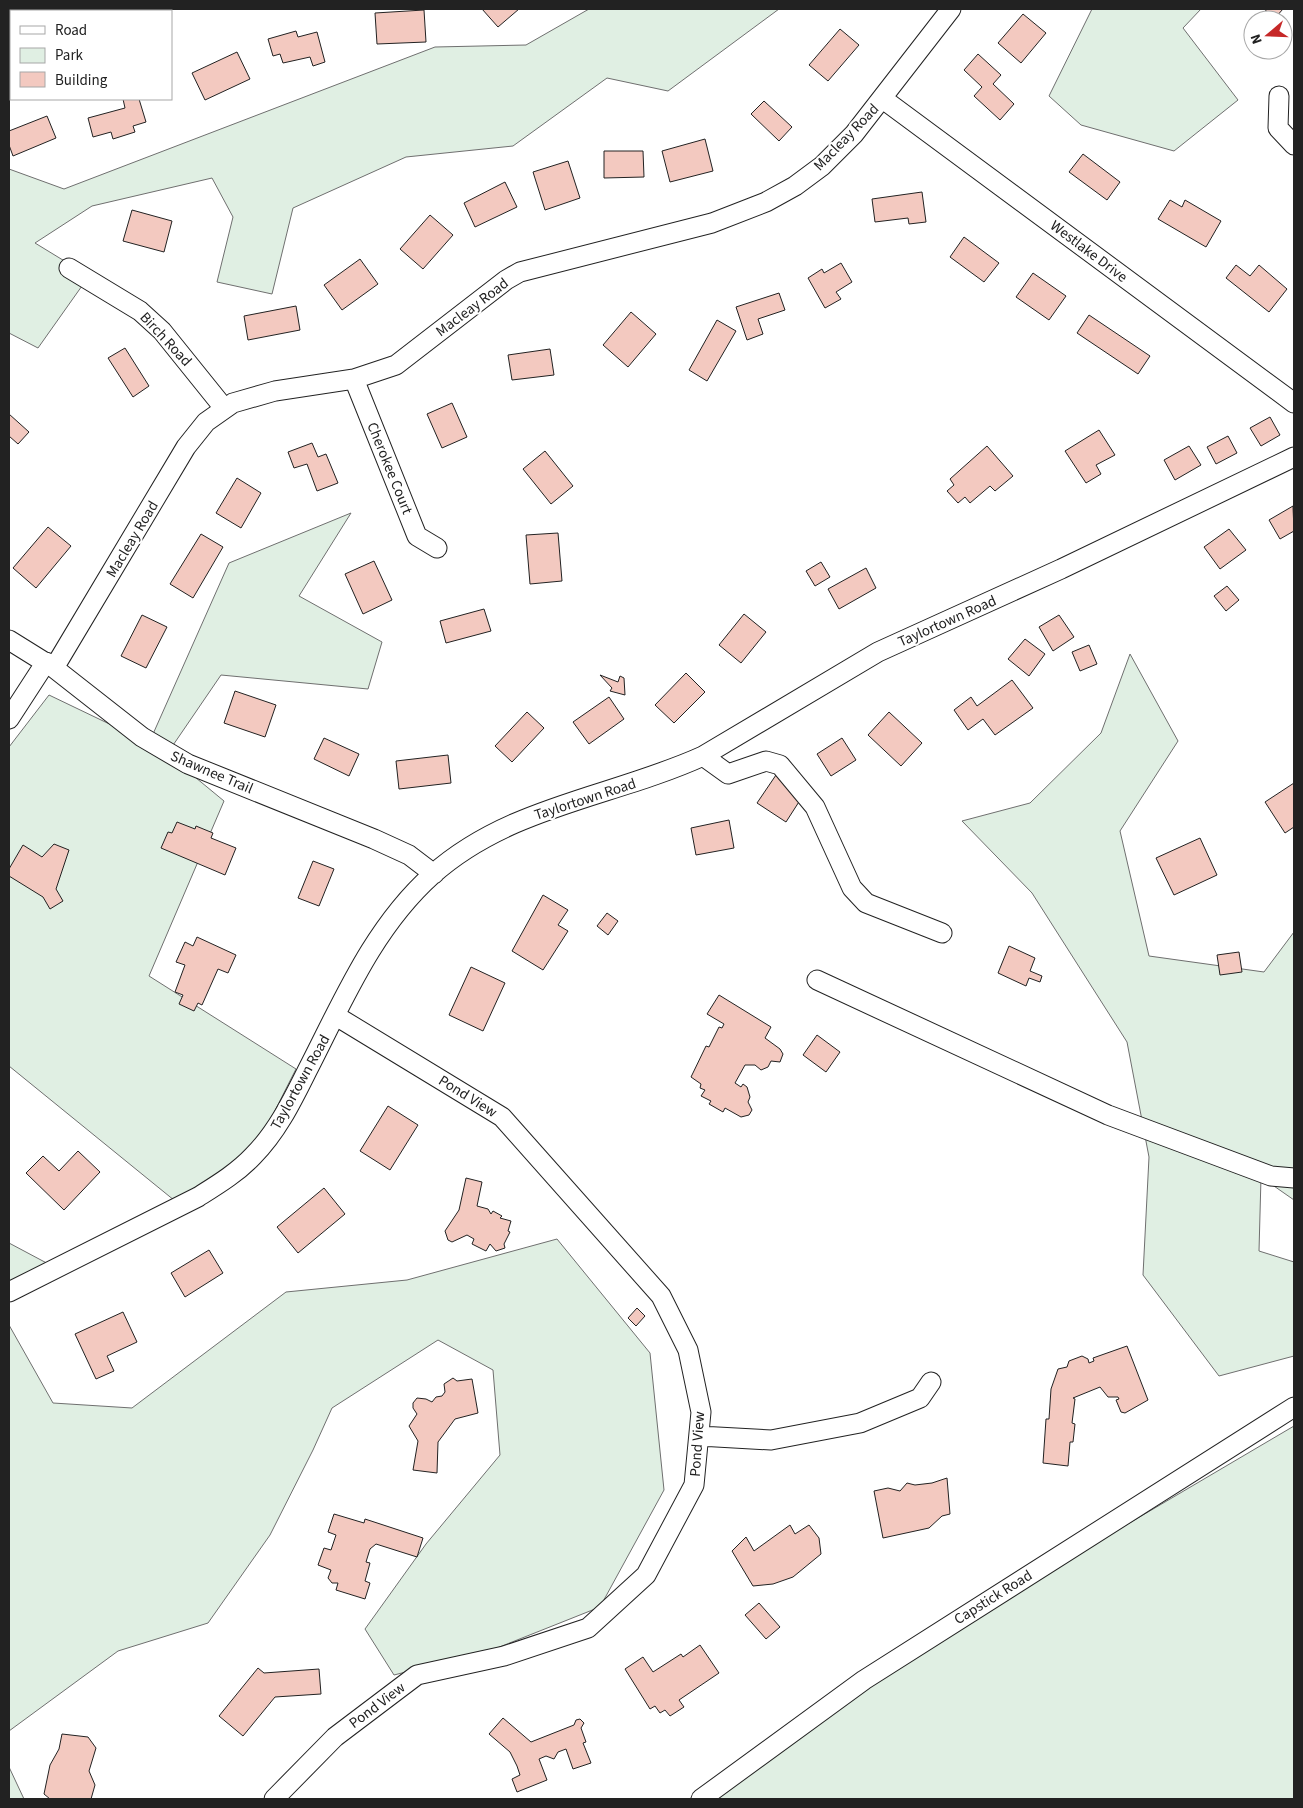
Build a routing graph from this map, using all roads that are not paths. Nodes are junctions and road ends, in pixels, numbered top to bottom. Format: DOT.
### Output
graph roads {
  1 [pos="951,9"];
  2 [pos="1279,96"];
  3 [pos="883,99"];
  4 [pos="1294,145"];
  5 [pos="69,268"];
  6 [pos="354,379"];
  7 [pos="1294,404"];
  8 [pos="224,408"];
  9 [pos="1294,457"];
  10 [pos="437,548"];
  11 [pos="9,640"];
  12 [pos="50,665"];
  13 [pos="9,719"];
  14 [pos="704,756"];
  15 [pos="434,874"];
  16 [pos="942,933"];
  17 [pos="817,980"];
  18 [pos="336,1016"];
  19 [pos="1294,1178"];
  20 [pos="9,1292"];
  21 [pos="931,1382"];
  22 [pos="1294,1408"];
  23 [pos="698,1436"];
  24 [pos="274,1799"];
  25 [pos="701,1799"];
  1 -- 3 [label="street, Macleay Road"];
  2 -- 4 [label="street"];
  3 -- 6 [label="street, Macleay Road"];
  3 -- 7 [label="street, Westlake Drive"];
  5 -- 8 [label="street, Birch Road"];
  6 -- 8 [label="street, Macleay Road"];
  6 -- 10 [label="street, Cherokee Court"];
  8 -- 12 [label="street, Macleay Road"];
  9 -- 14 [label="street, Taylortown Road"];
  11 -- 12 [label="street, Shawnee Trail"];
  12 -- 13 [label="street, Macleay Road"];
  12 -- 15 [label="street, Shawnee Trail"];
  14 -- 15 [label="street, Taylortown Road"];
  14 -- 16 [label="street"];
  15 -- 18 [label="street, Taylortown Road"];
  17 -- 19 [label="street"];
  18 -- 20 [label="street, Taylortown Road"];
  18 -- 23 [label="street, Pond View"];
  21 -- 23 [label="street"];
  22 -- 25 [label="street, Capstick Road"];
  23 -- 24 [label="street, Pond View"];
}
